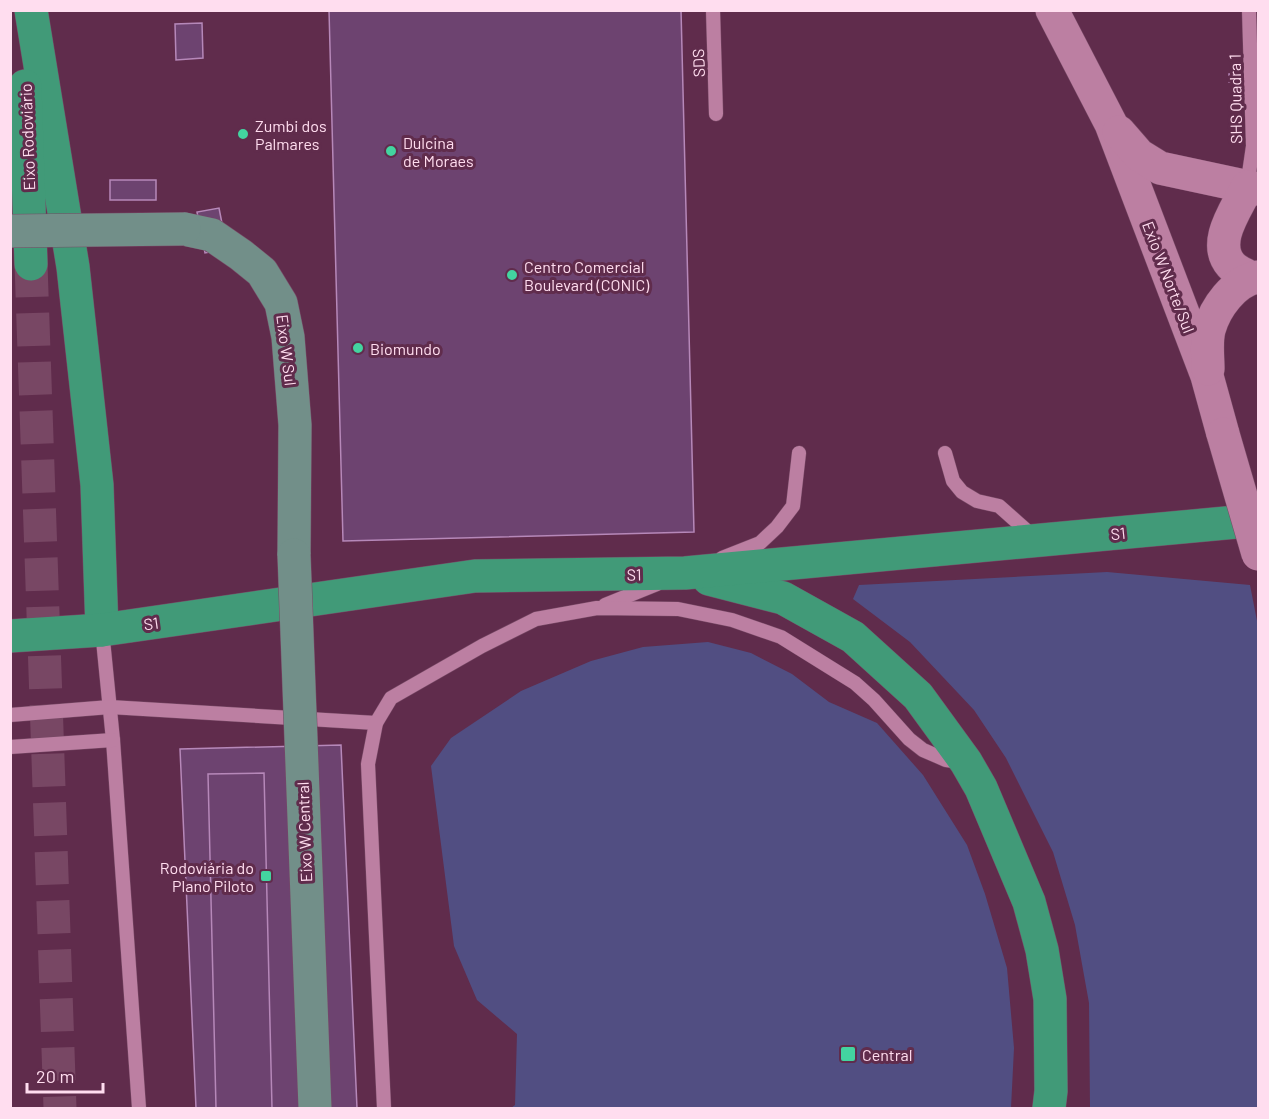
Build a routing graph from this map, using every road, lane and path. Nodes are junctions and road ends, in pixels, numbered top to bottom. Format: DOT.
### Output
graph roads {
  1 [pos="23,10"];
  2 [pos="31,10"];
  3 [pos="713,10"];
  4 [pos="1052,10"];
  5 [pos="1249,10"];
  6 [pos="716,114"];
  7 [pos="1111,124"];
  8 [pos="1253,188"];
  9 [pos="10,231"];
  10 [pos="31,264"];
  11 [pos="1255,278"];
  12 [pos="1207,376"];
  13 [pos="799,453"];
  14 [pos="945,453"];
  15 [pos="1258,520"];
  16 [pos="1039,541"];
  17 [pos="1258,554"];
  18 [pos="294,555"];
  19 [pos="685,573"];
  20 [pos="597,608"];
  21 [pos="102,630"];
  22 [pos="10,636"];
  23 [pos="110,707"];
  24 [pos="10,715"];
  25 [pos="376,723"];
  26 [pos="113,740"];
  27 [pos="10,747"];
  28 [pos="966,762"];
  29 [pos="139,1108"];
  30 [pos="315,1108"];
  31 [pos="384,1108"];
  32 [pos="1049,1108"];
  1 -- 10 [label="highway, Eixo Rodoviário"];
  2 -- 21 [label="highway"];
  3 -- 6 [label="lane, SDS"];
  4 -- 7 [label="main road, Exio W Norte/Sul"];
  5 -- 8 [label="lane, SHS Quadra 1"];
  7 -- 8 [label="main road"];
  7 -- 12 [label="main road, Exio W Norte/Sul"];
  8 -- 11 [label="main road"];
  9 -- 18 [label="main road, Eixo W Sul, bridge"];
  11 -- 12 [label="main road"];
  12 -- 17 [label="main road, Exio W Norte/Sul, bridge"];
  13 -- 19 [label="lane"];
  14 -- 16 [label="lane"];
  15 -- 16 [label="highway, S1"];
  16 -- 19 [label="highway, S1"];
  18 -- 30 [label="main road, Eixo W Central, bridge"];
  19 -- 20 [label="lane"];
  19 -- 21 [label="highway, S1"];
  19 -- 28 [label="highway"];
  20 -- 25 [label="lane"];
  20 -- 28 [label="lane"];
  21 -- 22 [label="highway, S1"];
  21 -- 23 [label="lane"];
  23 -- 24 [label="lane"];
  23 -- 25 [label="lane"];
  23 -- 26 [label="lane"];
  25 -- 31 [label="lane"];
  26 -- 27 [label="lane"];
  26 -- 29 [label="lane"];
  28 -- 32 [label="highway"];
}
